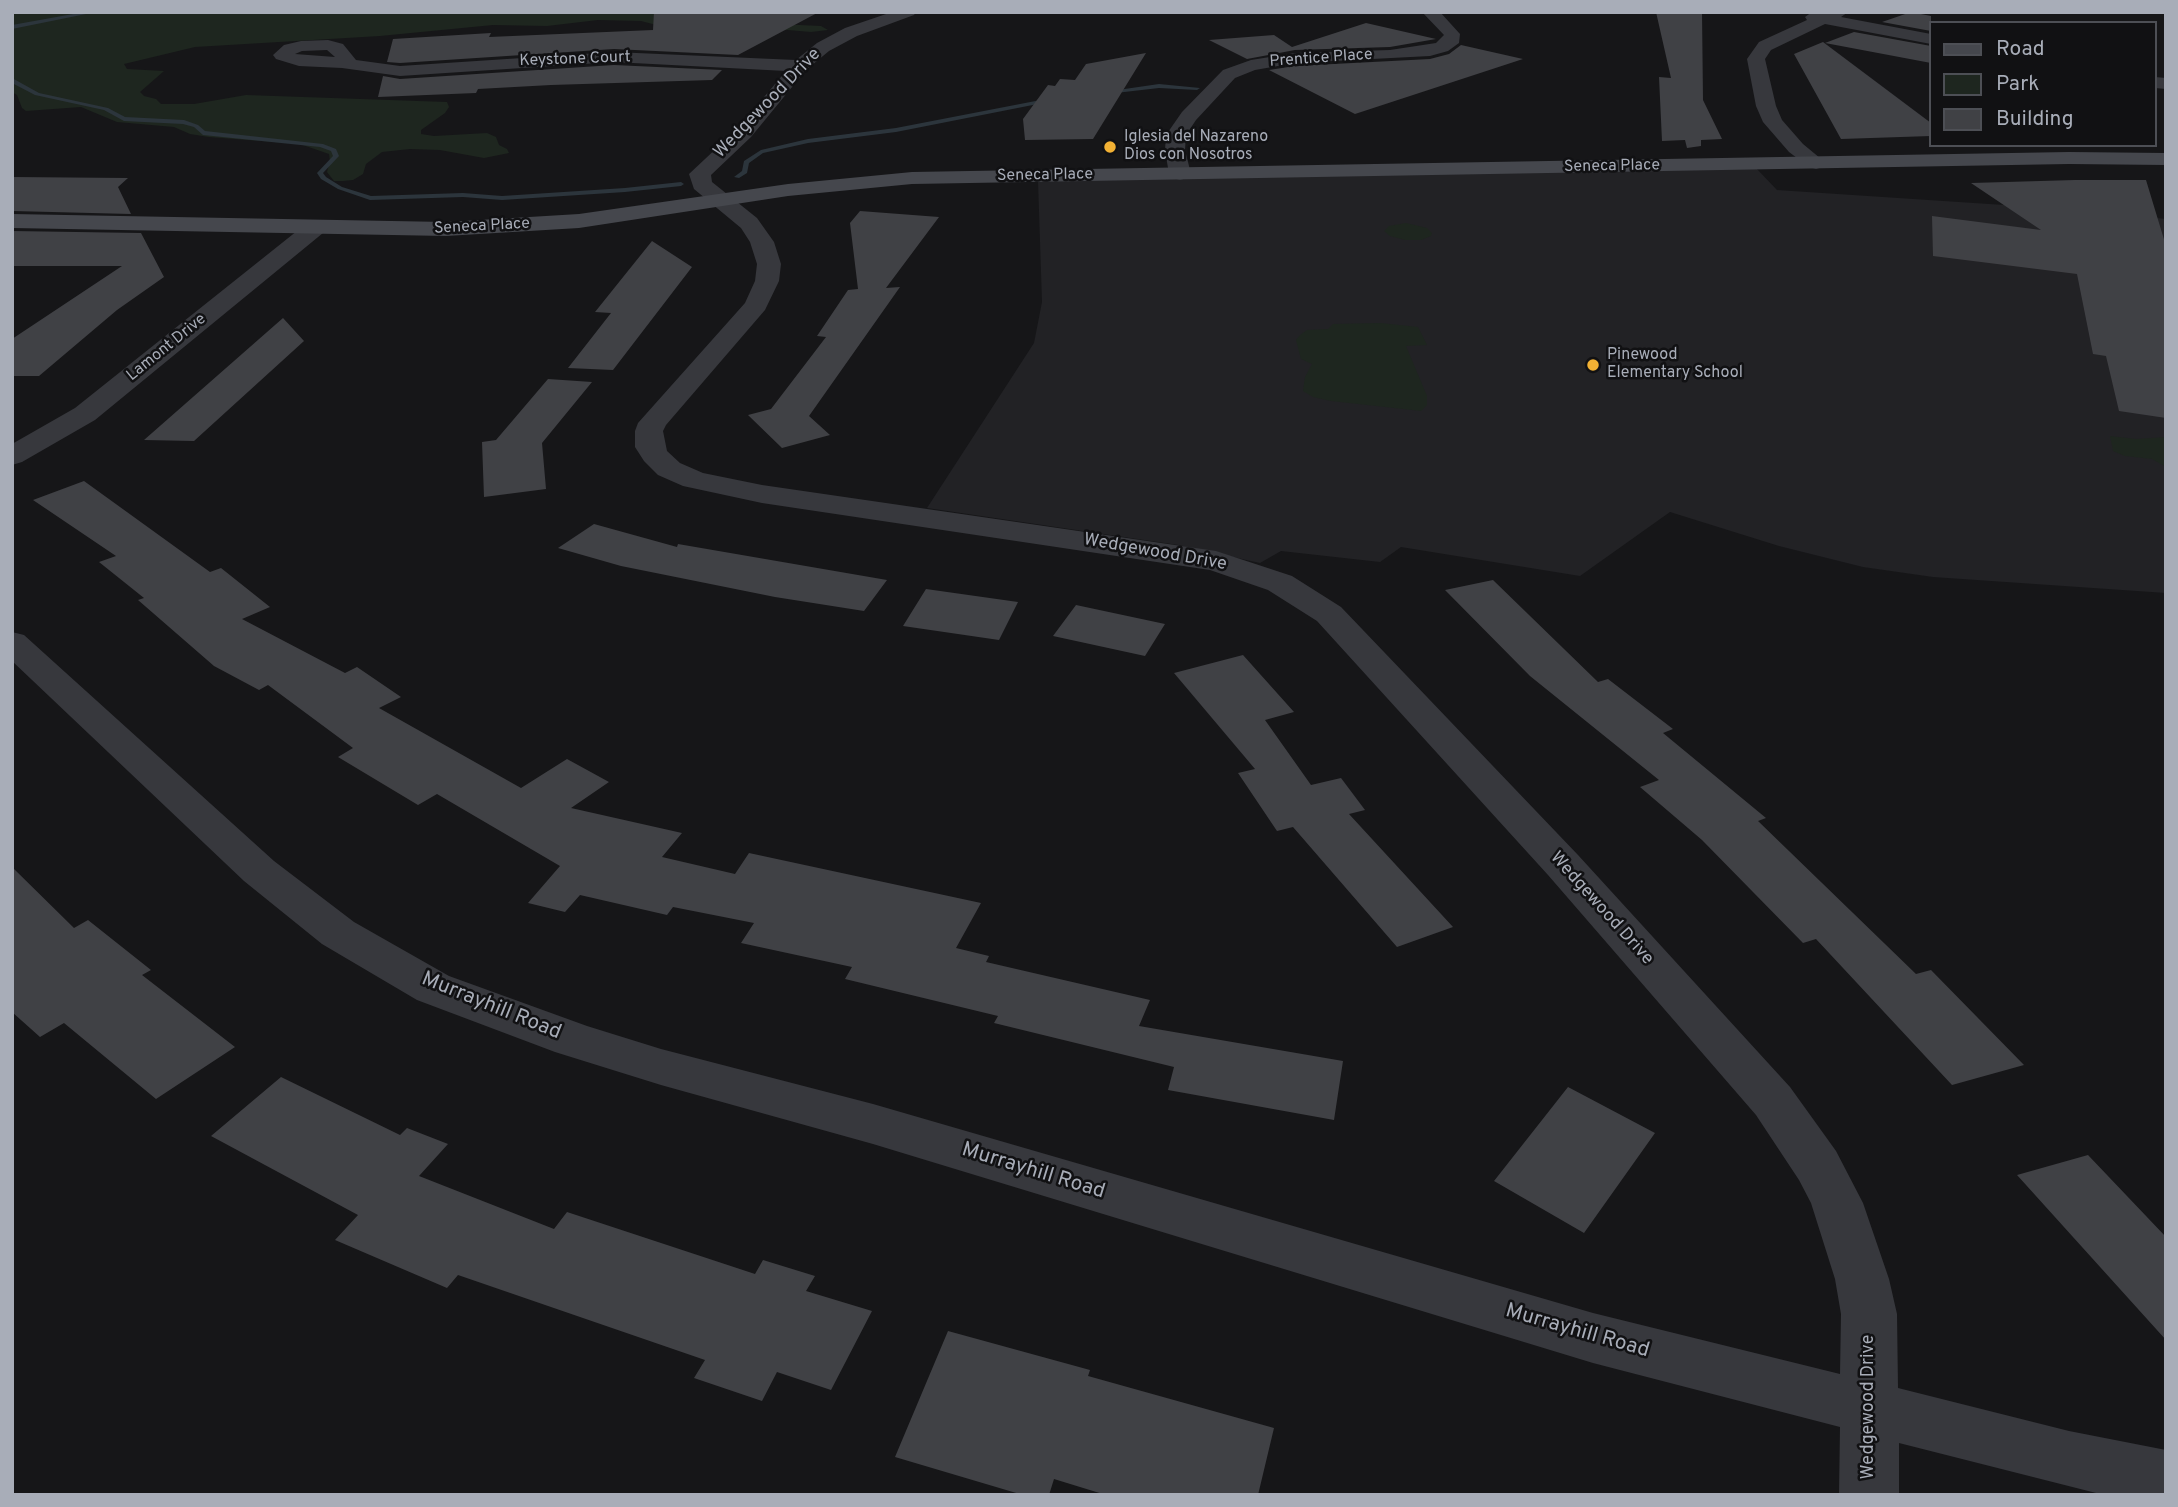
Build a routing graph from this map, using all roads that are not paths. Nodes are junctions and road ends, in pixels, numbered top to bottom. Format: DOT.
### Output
graph roads {
  1 [pos="908,12"];
  2 [pos="1430,12"];
  3 [pos="1791,12"];
  4 [pos="1831,15"];
  5 [pos="1930,39"];
  6 [pos="350,64"];
  7 [pos="800,66"];
  8 [pos="2166,159"];
  9 [pos="1816,163"];
  10 [pos="1180,174"];
  11 [pos="723,200"];
  12 [pos="12,221"];
  13 [pos="315,228"];
  14 [pos="12,456"];
  15 [pos="12,642"];
  16 [pos="1868,1408"];
  17 [pos="2166,1479"];
  18 [pos="1869,1495"];
  1 -- 7 [label="street, Wedgewood Drive"];
  2 -- 10 [label="street, Prentice Place"];
  3 -- 4 [label="street"];
  4 -- 5 [label="street"];
  4 -- 9 [label="street"];
  6 -- 7 [label="street, Keystone Court"];
  7 -- 11 [label="street, Wedgewood Drive"];
  8 -- 9 [label="street, Seneca Place"];
  9 -- 10 [label="street, Seneca Place"];
  10 -- 11 [label="street, Seneca Place"];
  11 -- 13 [label="street, Seneca Place"];
  11 -- 16 [label="street, Wedgewood Drive"];
  12 -- 13 [label="street, Seneca Place"];
  13 -- 14 [label="street, Lamont Drive"];
  15 -- 16 [label="street, Murrayhill Road"];
  16 -- 17 [label="street, Murrayhill Road"];
  16 -- 18 [label="street, Wedgewood Drive"];
}
